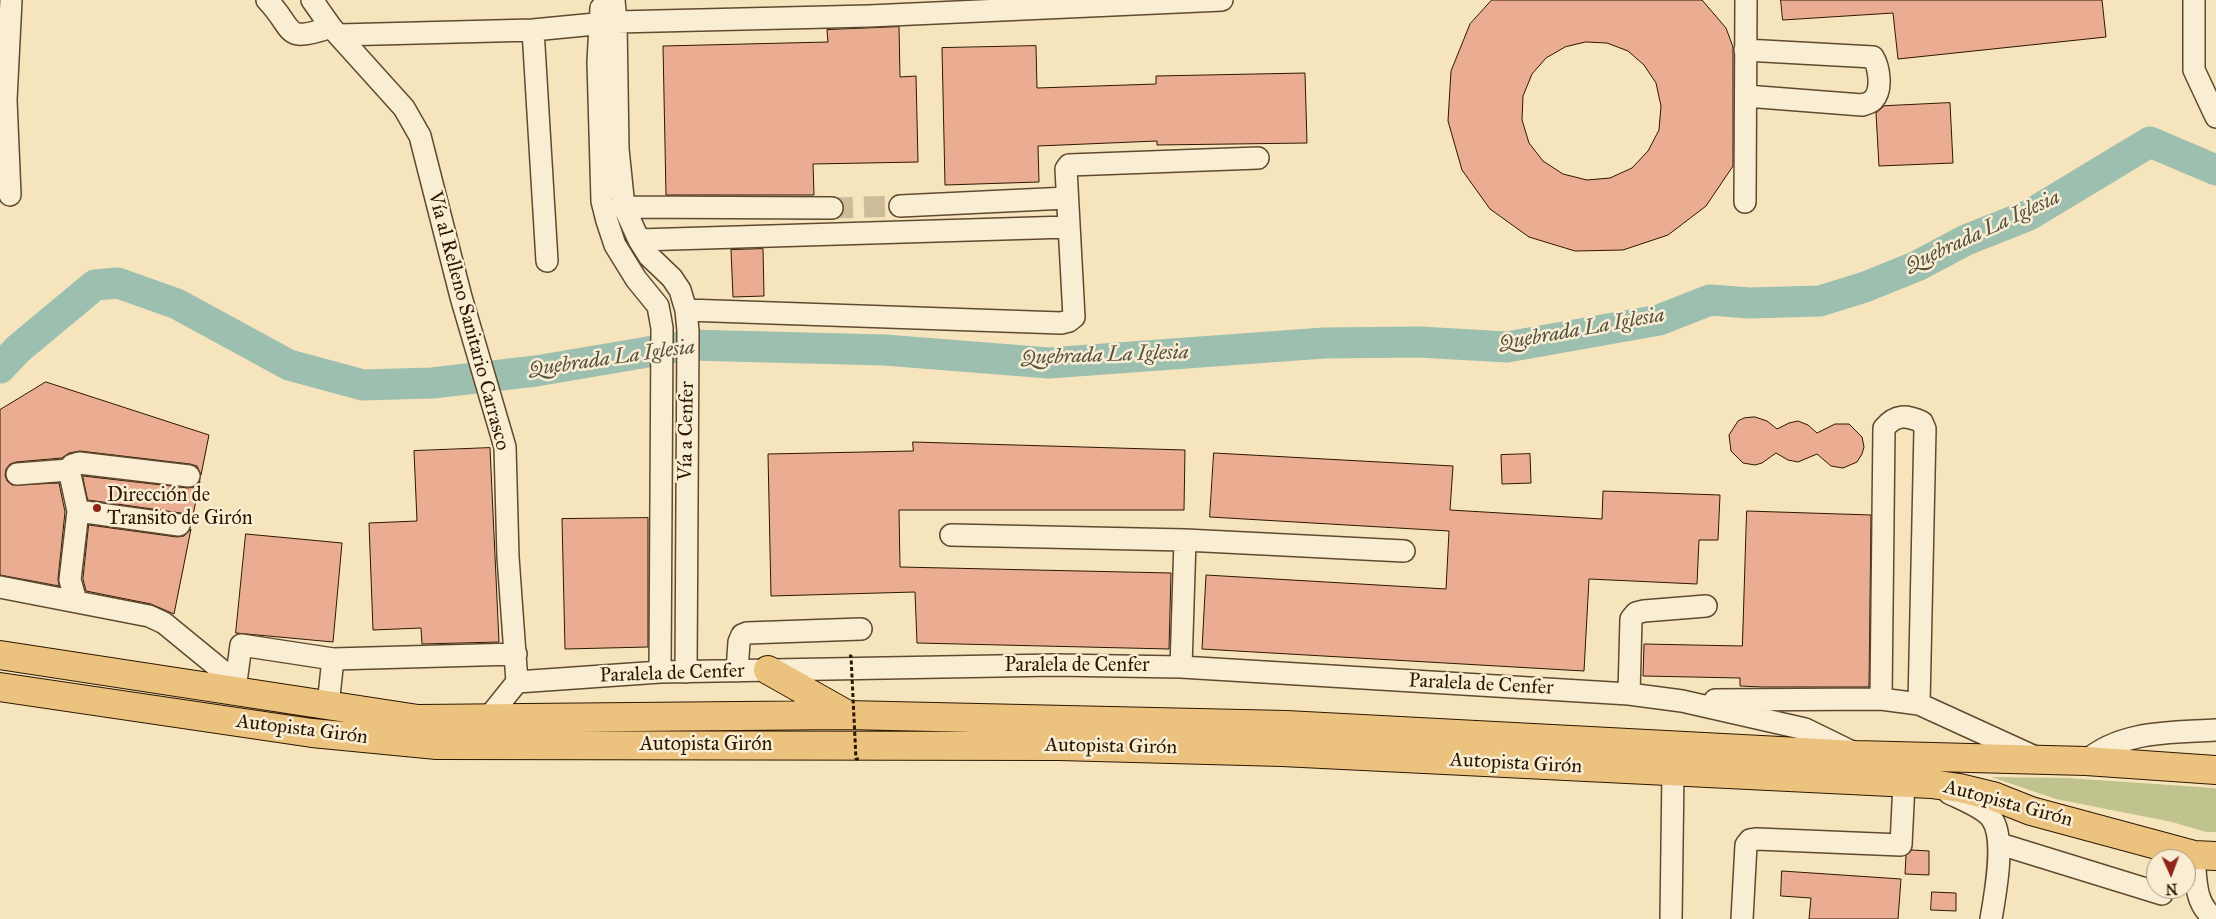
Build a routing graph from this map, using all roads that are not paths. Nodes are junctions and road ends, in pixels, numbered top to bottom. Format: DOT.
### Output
graph roads {
  1 [pos="11,0"];
  2 [pos="267,0"];
  3 [pos="312,0"];
  4 [pos="600,0"];
  5 [pos="614,0"];
  6 [pos="1222,0"];
  7 [pos="1746,0"];
  8 [pos="2194,0"];
  9 [pos="868,8"];
  10 [pos="609,23"];
  11 [pos="533,30"];
  12 [pos="335,31"];
  13 [pos="1745,50"];
  14 [pos="1746,96"];
  15 [pos="2216,117"];
  16 [pos="1258,158"];
  17 [pos="10,195"];
  18 [pos="1067,198"];
  19 [pos="1746,202"];
  20 [pos="900,206"];
  21 [pos="624,207"];
  22 [pos="832,208"];
  23 [pos="1068,227"];
  24 [pos="639,240"];
  25 [pos="547,261"];
  26 [pos="687,320"];
  27 [pos="69,470"];
  28 [pos="17,474"];
  29 [pos="189,476"];
  30 [pos="78,511"];
  31 [pos="179,525"];
  32 [pos="951,535"];
  33 [pos="1185,540"];
  34 [pos="1404,551"];
  35 [pos="0,587"];
  36 [pos="76,601"];
  37 [pos="1706,606"];
  38 [pos="861,629"];
  39 [pos="516,654"];
  40 [pos="0,655"];
  41 [pos="333,659"];
  42 [pos="1181,667"];
  43 [pos="738,670"];
  44 [pos="768,670"];
  45 [pos="660,672"];
  46 [pos="686,672"];
  47 [pos="517,682"];
  48 [pos="0,687"];
  49 [pos="240,687"];
  50 [pos="1630,694"];
  51 [pos="1881,699"];
  52 [pos="1682,700"];
  53 [pos="1919,704"];
  54 [pos="328,705"];
  55 [pos="847,715"];
  56 [pos="488,718"];
  57 [pos="2216,730"];
  58 [pos="1856,754"];
  59 [pos="2040,760"];
  60 [pos="2097,762"];
  61 [pos="2216,770"];
  62 [pos="1674,772"];
  63 [pos="1918,783"];
  64 [pos="2216,783"];
  65 [pos="2000,844"];
  66 [pos="2209,851"];
  67 [pos="2146,889"];
  68 [pos="1671,919"];
  69 [pos="1742,919"];
  70 [pos="1991,919"];
  71 [pos="2216,919"];
  1 -- 17 [label="street"];
  2 -- 12 [label="street"];
  3 -- 12 [label="street, Vía al Relleno Sanitario Carrasco"];
  4 -- 10 [label="street, Vía a Cenfer"];
  5 -- 10 [label="street, Vía a Cenfer"];
  6 -- 9 [label="street"];
  7 -- 13 [label="street"];
  8 -- 15 [label="street"];
  9 -- 10 [label="street"];
  10 -- 11 [label="street"];
  10 -- 21 [label="street, Vía a Cenfer"];
  10 -- 45 [label="street, Vía a Cenfer"];
  11 -- 12 [label="street"];
  11 -- 25 [label="street"];
  12 -- 39 [label="street, Vía al Relleno Sanitario Carrasco"];
  13 -- 14 [label="street"];
  13 -- 14 [label="street"];
  14 -- 19 [label="street"];
  16 -- 18 [label="street"];
  18 -- 20 [label="street"];
  18 -- 23 [label="street"];
  21 -- 22 [label="street"];
  21 -- 24 [label="street, Vía a Cenfer"];
  23 -- 24 [label="street"];
  23 -- 26 [label="street"];
  24 -- 26 [label="street, Vía a Cenfer"];
  26 -- 46 [label="street, Vía a Cenfer"];
  27 -- 28 [label="street"];
  27 -- 29 [label="street"];
  27 -- 30 [label="street"];
  30 -- 31 [label="street"];
  30 -- 36 [label="street"];
  32 -- 33 [label="street"];
  33 -- 34 [label="street"];
  33 -- 42 [label="street"];
  35 -- 36 [label="street"];
  36 -- 49 [label="street"];
  37 -- 50 [label="street"];
  38 -- 43 [label="street"];
  39 -- 41 [label="street"];
  39 -- 47 [label="street, Vía al Relleno Sanitario Carrasco"];
  40 -- 49 [label="highway, Autopista Girón"];
  41 -- 49 [label="street"];
  41 -- 54 [label="street"];
  42 -- 44 [label="street, Paralela de Cenfer"];
  42 -- 50 [label="street, Paralela de Cenfer"];
  43 -- 44 [label="street, Paralela de Cenfer"];
  43 -- 46 [label="street, Paralela de Cenfer"];
  44 -- 55 [label="highway"];
  45 -- 46 [label="street, Paralela de Cenfer"];
  45 -- 47 [label="street, Paralela de Cenfer"];
  47 -- 56 [label="street"];
  48 -- 62 [label="highway, Autopista Girón"];
  49 -- 54 [label="highway, Autopista Girón"];
  50 -- 52 [label="street, Paralela de Cenfer"];
  51 -- 52 [label="street, Paralela de Cenfer"];
  51 -- 53 [label="street, Paralela de Cenfer"];
  51 -- 53 [label="street"];
  52 -- 58 [label="street, Paralela de Cenfer"];
  53 -- 59 [label="street, Paralela de Cenfer"];
  54 -- 56 [label="highway, Autopista Girón"];
  55 -- 56 [label="highway, Autopista Girón"];
  55 -- 58 [label="highway, Autopista Girón"];
  57 -- 60 [label="street"];
  58 -- 59 [label="highway, Autopista Girón"];
  59 -- 60 [label="highway, Autopista Girón"];
  60 -- 61 [label="highway, Autopista Girón"];
  60 -- 64 [label="highway"];
  62 -- 63 [label="highway, Autopista Girón"];
  62 -- 68 [label="street"];
  63 -- 65 [label="street"];
  63 -- 66 [label="highway, Autopista Girón"];
  63 -- 69 [label="street"];
  65 -- 67 [label="street"];
  65 -- 70 [label="street"];
  66 -- 71 [label="street"];
}
